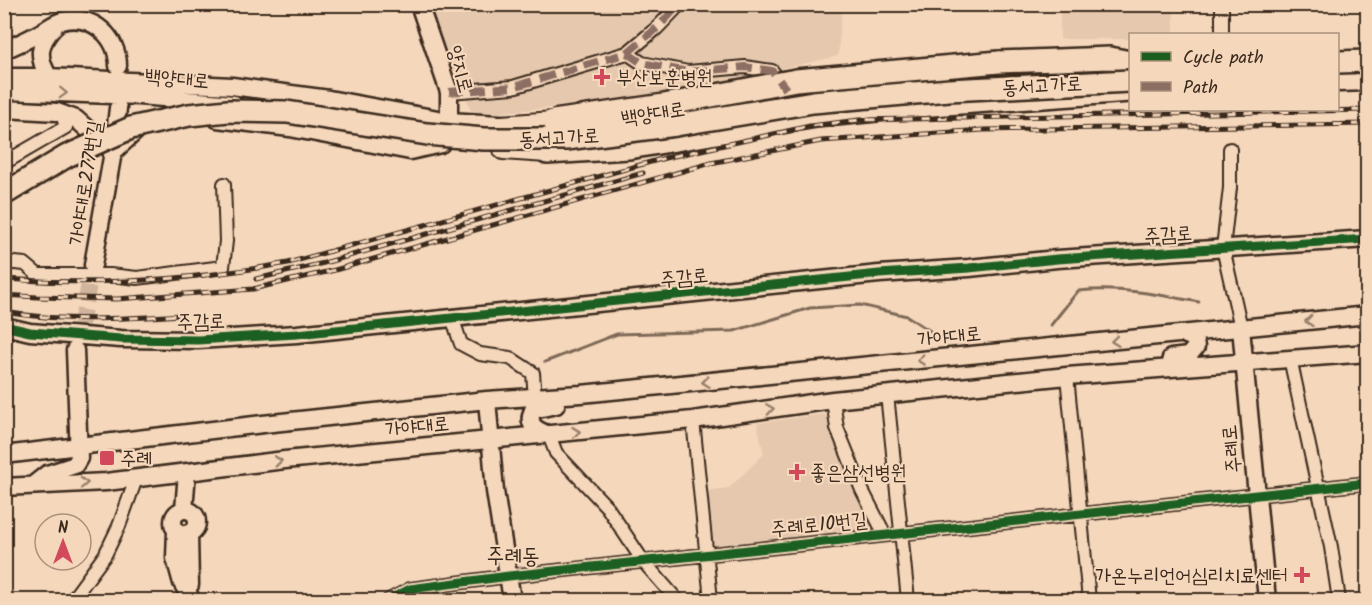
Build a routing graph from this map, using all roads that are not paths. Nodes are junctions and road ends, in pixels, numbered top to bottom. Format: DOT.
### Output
graph roads {
  1 [pos="680,4"];
  2 [pos="1222,4"];
  3 [pos="420,5"];
  4 [pos="60,21"];
  5 [pos="1222,33"];
  6 [pos="4,50"];
  7 [pos="627,52"];
  8 [pos="1339,57"];
  9 [pos="1368,59"];
  10 [pos="1129,62"];
  11 [pos="1129,62"];
  12 [pos="1339,62"];
  13 [pos="118,66"];
  14 [pos="1129,68"];
  15 [pos="1368,72"];
  16 [pos="1339,73"];
  17 [pos="4,76"];
  18 [pos="49,77"];
  19 [pos="1129,81"];
  20 [pos="1368,82"];
  21 [pos="1339,83"];
  22 [pos="786,89"];
  23 [pos="4,91"];
  24 [pos="1129,91"];
  25 [pos="1129,91"];
  26 [pos="449,92"];
  27 [pos="118,108"];
  28 [pos="4,109"];
  29 [pos="62,114"];
  30 [pos="449,121"];
  31 [pos="553,121"];
  32 [pos="502,125"];
  33 [pos="445,145"];
  34 [pos="1230,149"];
  35 [pos="503,150"];
  36 [pos="113,153"];
  37 [pos="547,153"];
  38 [pos="4,163"];
  39 [pos="4,180"];
  40 [pos="224,184"];
  41 [pos="4,194"];
  42 [pos="1368,239"];
  43 [pos="1223,248"];
  44 [pos="4,261"];
  45 [pos="93,265"];
  46 [pos="1368,315"];
  47 [pos="452,317"];
  48 [pos="4,326"];
  49 [pos="1241,328"];
  50 [pos="1182,334"];
  51 [pos="75,350"];
  52 [pos="1368,352"];
  53 [pos="1290,358"];
  54 [pos="1244,362"];
  55 [pos="1139,369"];
  56 [pos="1066,376"];
  57 [pos="581,394"];
  58 [pos="887,394"];
  59 [pos="535,398"];
  60 [pos="487,400"];
  61 [pos="833,400"];
  62 [pos="693,420"];
  63 [pos="549,435"];
  64 [pos="492,440"];
  65 [pos="79,446"];
  66 [pos="4,455"];
  67 [pos="187,472"];
  68 [pos="136,479"];
  69 [pos="1368,483"];
  70 [pos="33,485"];
  71 [pos="4,488"];
  72 [pos="1319,488"];
  73 [pos="1257,494"];
  74 [pos="1080,513"];
  75 [pos="901,533"];
  76 [pos="885,535"];
  77 [pos="706,554"];
  78 [pos="643,561"];
  79 [pos="509,576"];
  80 [pos="192,599"];
  81 [pos="72,600"];
  82 [pos="389,600"];
  83 [pos="512,600"];
  84 [pos="677,600"];
  85 [pos="711,600"];
  86 [pos="908,600"];
  87 [pos="1089,600"];
  88 [pos="1267,600"];
  89 [pos="1339,600"];
  1 -- 7 [label="street"];
  2 -- 5 [label="street"];
  3 -- 26 [label="main road, 양지로"];
  4 -- 6 [label="main road"];
  4 -- 13 [label="main road"];
  4 -- 18 [label="main road"];
  7 -- 22 [label="street"];
  7 -- 26 [label="street"];
  8 -- 9 [label="main road"];
  9 -- 12 [label="highway"];
  10 -- 22 [label="main road, 백양대로"];
  11 -- 31 [label="highway, bridge"];
  14 -- 39 [label="highway, 동서고가로"];
  15 -- 16 [label="highway"];
  17 -- 18 [label="main road, 백양대로"];
  18 -- 30 [label="main road, 백양대로"];
  19 -- 41 [label="highway, 동서고가로, bridge"];
  20 -- 21 [label="main road"];
  22 -- 32 [label="main road, 백양대로"];
  23 -- 33 [label="main road, 백양대로, one-way"];
  24 -- 35 [label="main road, 백양대로"];
  25 -- 37 [label="highway"];
  26 -- 30 [label="main road, 양지로"];
  27 -- 36 [label="main road, 가야대로277번길"];
  28 -- 29 [label="main road"];
  29 -- 36 [label="main road"];
  29 -- 38 [label="street"];
  30 -- 32 [label="main road, 백양대로"];
  30 -- 33 [label="main road, 양지로"];
  31 -- 32 [label="main road"];
  33 -- 35 [label="main road, 백양대로"];
  33 -- 36 [label="main road"];
  34 -- 43 [label="street"];
  35 -- 37 [label="main road"];
  36 -- 45 [label="main road, 가야대로277번길"];
  40 -- 44 [label="street"];
  42 -- 43 [label="main road, 주감로"];
  43 -- 47 [label="main road, 주감로"];
  43 -- 49 [label="street"];
  46 -- 49 [label="main road, 가야대로, one-way"];
  47 -- 48 [label="main road, 주감로"];
  47 -- 59 [label="street"];
  49 -- 50 [label="main road, 가야대로"];
  49 -- 54 [label="main road, 주례로"];
  50 -- 55 [label="main road"];
  50 -- 57 [label="main road, 가야대로, one-way"];
  51 -- 65 [label="main road"];
  52 -- 53 [label="main road, 가야대로"];
  53 -- 54 [label="main road, 가야대로"];
  53 -- 72 [label="street"];
  54 -- 55 [label="main road, 가야대로"];
  54 -- 73 [label="main road, 주례로"];
  55 -- 56 [label="main road, 가야대로"];
  56 -- 58 [label="main road, 가야대로"];
  56 -- 74 [label="street"];
  57 -- 59 [label="main road, 가야대로"];
  57 -- 63 [label="main road"];
  58 -- 61 [label="main road, 가야대로"];
  58 -- 75 [label="street"];
  59 -- 60 [label="main road, 가야대로"];
  60 -- 64 [label="main road"];
  60 -- 65 [label="main road, 가야대로"];
  62 -- 61 [label="main road, 가야대로, one-way"];
  61 -- 76 [label="street"];
  63 -- 62 [label="main road, 가야대로, one-way"];
  62 -- 77 [label="street"];
  63 -- 64 [label="main road, 가야대로"];
  63 -- 78 [label="street"];
  67 -- 64 [label="main road, 가야대로, one-way"];
  64 -- 79 [label="main road"];
  65 -- 66 [label="main road, 가야대로"];
  65 -- 70 [label="main road"];
  67 -- 68 [label="main road, 가야대로"];
  67 -- 80 [label="main road"];
  70 -- 68 [label="main road, 가야대로, one-way"];
  68 -- 81 [label="street"];
  69 -- 72 [label="street, 주례로10번길"];
  70 -- 71 [label="main road, 가야대로"];
  72 -- 73 [label="street, 주례로10번길"];
  72 -- 89 [label="street"];
  73 -- 74 [label="street, 주례로10번길"];
  73 -- 88 [label="main road, 주례로"];
  74 -- 75 [label="street, 주례로10번길"];
  74 -- 87 [label="street"];
  75 -- 76 [label="street, 주례로10번길"];
  75 -- 86 [label="street"];
  76 -- 77 [label="street, 주례로10번길"];
  77 -- 78 [label="street, 주례로10번길"];
  77 -- 85 [label="street"];
  78 -- 79 [label="street, 주례로10번길"];
  78 -- 84 [label="street"];
  79 -- 82 [label="street, 주례로10번길"];
  79 -- 83 [label="main road"];
}
